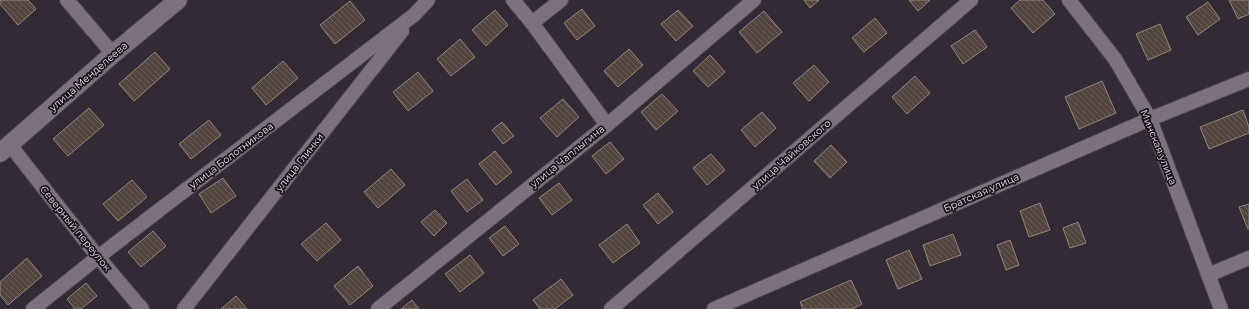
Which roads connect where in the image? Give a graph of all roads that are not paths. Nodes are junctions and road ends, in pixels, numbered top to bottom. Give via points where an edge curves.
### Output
1 (67, 0) edge
2 (178, 0) edge
3 (428, 0) edge
4 (513, 0) edge
5 (561, 0) edge
6 (754, 0) edge
7 (971, 0) edge
8 (1069, 0) edge
9 (414, 15) junction
10 (532, 23) junction
11 (113, 54) junction
12 (1249, 79) edge
13 (1150, 119) junction
14 (607, 124) junction
15 (5, 149) edge
16 (98, 257) junction
17 (1249, 258) edge
18 (1208, 276) junction
19 (33, 309) edge
20 (142, 309) edge
21 (184, 309) edge
22 (378, 309) edge
23 (611, 309) edge
24 (714, 309) edge
25 (1221, 309) edge

1 - 11 street
2 - 11 street, улица Менделеева
3 - 9 street, улица Болотникова
4 - 10 street
5 - 10 street
6 - 14 street, улица Чаплыгина
7 - 23 street, улица Чайковского
8 - 13 street, Минская улица via 1115,59
9 - 16 street, улица Болотникова
9 - 21 street, улица Глинки
10 - 14 street
11 - 15 street, улица Менделеева
12 - 13 street, Братская улица
13 - 18 street, Минская улица
13 - 24 street, Братская улица
14 - 22 street, улица Чаплыгина
15 - 16 street, Северный переулок
16 - 19 street, улица Болотникова
16 - 20 street, Северный переулок
17 - 18 street
18 - 25 street, Минская улица

